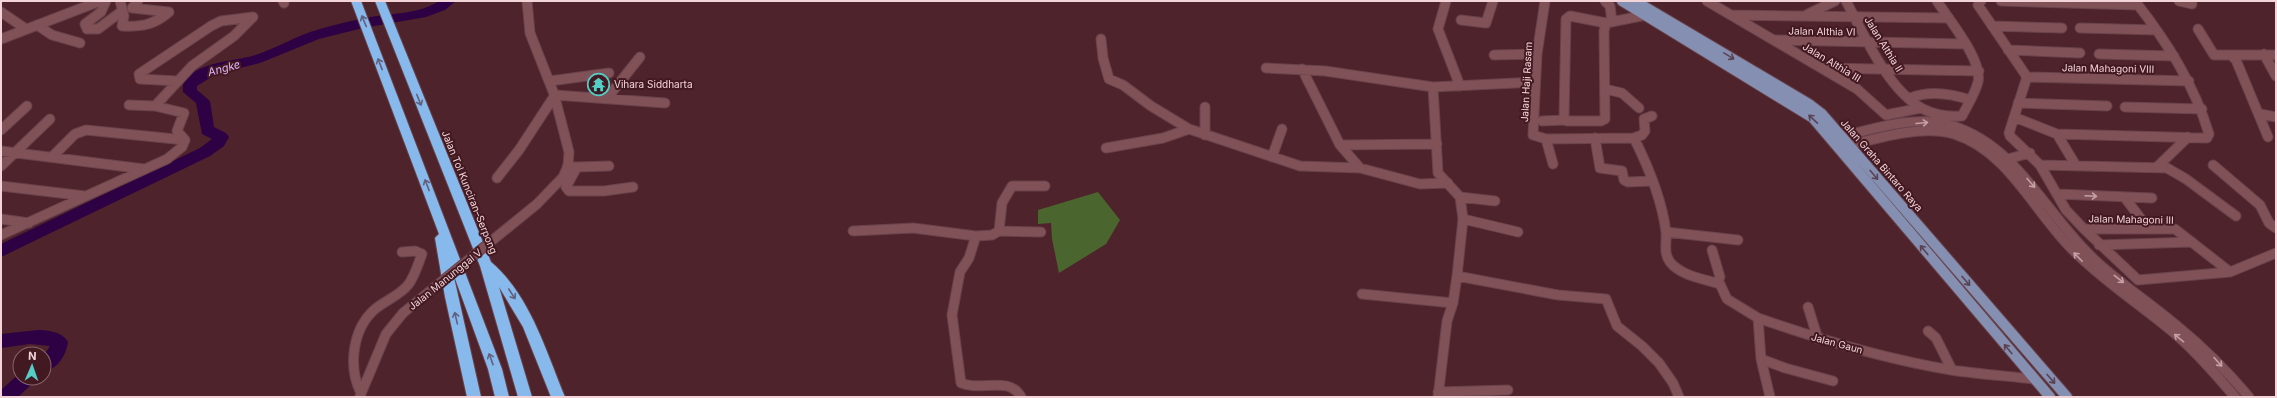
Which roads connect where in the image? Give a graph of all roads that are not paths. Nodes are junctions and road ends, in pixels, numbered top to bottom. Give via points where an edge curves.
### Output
1 (100, 1) edge
2 (106, 1) edge
3 (120, 1) edge
4 (138, 1) edge
5 (356, 1) edge
6 (380, 1) edge
7 (527, 1) edge
8 (1446, 1) edge
9 (1493, 1) edge
10 (1544, 1) edge
11 (1605, 1) edge
12 (1622, 1) edge
13 (1635, 1) edge
14 (1707, 1) edge
15 (1835, 1) edge
16 (1846, 1) edge
17 (1937, 1) edge
18 (1981, 1) edge
19 (2001, 1) edge
20 (2179, 1) edge
21 (2046, 2) edge
22 (2136, 3) edge
23 (2192, 4) dead end
24 (122, 11) junction
25 (1, 12) edge
26 (1652, 14) junction
27 (1732, 15) junction
28 (1805, 16) junction
29 (1854, 17) junction
30 (1948, 18) junction
31 (1461, 20) dead end
32 (1609, 23) junction
33 (37, 25) junction
34 (1992, 26) junction
35 (2062, 28) dead end
36 (2080, 28) dead end
37 (2198, 28) dead end
38 (26, 29) junction
39 (2156, 30) junction
40 (1, 39) edge
41 (1101, 39) dead end
42 (1774, 40) junction
43 (1869, 42) junction
44 (80, 43) dead end
45 (1966, 44) junction
46 (2008, 50) junction
47 (2080, 53) dead end
48 (1537, 54) junction
49 (2098, 54) dead end
50 (2264, 54) junction
51 (1494, 55) dead end
52 (2276, 55) edge
53 (2174, 56) junction
54 (2232, 56) junction
55 (640, 57) dead end
56 (1266, 68) dead end
57 (1822, 68) junction
58 (1837, 68) junction
59 (1884, 68) junction
60 (1302, 69) junction
61 (1979, 71) junction
62 (610, 73) dead end
63 (2276, 76) edge
64 (2027, 77) junction
65 (1838, 78) junction
66 (177, 80) junction
67 (550, 81) junction
68 (2189, 81) junction
69 (1535, 82) junction
70 (1460, 86) junction
71 (1433, 87) junction
72 (1605, 89) junction
73 (555, 95) junction
74 (608, 97) junction
75 (1910, 98) junction
76 (1970, 100) junction
77 (665, 103) dead end
78 (2018, 103) junction
79 (129, 105) dead end
80 (27, 106) dead end
81 (155, 106) junction
82 (2107, 106) dead end
83 (1206, 107) dead end
84 (2125, 107) dead end
85 (1639, 108) dead end
86 (1921, 108) junction
87 (2202, 109) junction
88 (2260, 114) junction
89 (1652, 116) dead end
90 (2014, 117) junction
91 (2276, 117) edge
92 (50, 119) dead end
93 (1565, 120) junction
94 (1542, 121) dead end
95 (1948, 124) junction
96 (1189, 129) junction
97 (1282, 129) dead end
98 (1, 130) edge
99 (2056, 134) junction
100 (1205, 135) junction
101 (2268, 137) dead end
102 (1595, 138) junction
103 (1634, 138) junction
104 (2188, 138) junction
105 (1546, 139) junction
106 (185, 140) junction
107 (1840, 143) junction
108 (1437, 144) junction
109 (1340, 145) junction
110 (1106, 148) dead end
111 (1, 151) edge
112 (16, 153) junction
113 (2030, 153) junction
114 (1272, 157) junction
115 (52, 158) junction
116 (2007, 159) junction
117 (1997, 162) junction
118 (1553, 164) dead end
119 (2075, 164) junction
120 (2040, 165) junction
121 (2213, 165) dead end
122 (1, 166) edge
123 (608, 166) dead end
124 (572, 167) junction
125 (2157, 167) junction
126 (1360, 168) junction
127 (144, 169) junction
128 (497, 178) dead end
129 (1652, 181) junction
130 (1448, 183) junction
131 (1, 186) edge
132 (1045, 186) dead end
133 (633, 187) dead end
134 (2058, 194) junction
135 (85, 196) junction
136 (1460, 197) junction
137 (2125, 198) junction
138 (2152, 198) dead end
139 (1495, 201) dead end
140 (435, 206) junction
141 (2236, 216) dead end
142 (1, 219) edge
143 (1463, 219) junction
144 (31, 223) junction
145 (2148, 228) junction
146 (2276, 228) edge
147 (2083, 229) junction
148 (999, 230) junction
149 (854, 231) dead end
150 (1041, 232) dead end
151 (1518, 232) dead end
152 (1666, 232) junction
153 (1, 235) edge
154 (976, 236) junction
155 (1738, 240) dead end
156 (2192, 242) junction
157 (2099, 245) junction
158 (1712, 250) dead end
159 (402, 252) dead end
160 (2276, 253) edge
161 (486, 266) junction
162 (2230, 272) junction
163 (1457, 276) junction
164 (1717, 283) junction
165 (1362, 294) dead end
166 (1453, 303) junction
167 (1808, 307) dead end
168 (1758, 318) junction
169 (1928, 331) dead end
170 (1818, 338) junction
171 (1761, 359) junction
172 (1952, 370) junction
173 (2033, 379) junction
174 (1834, 381) dead end
175 (1508, 390) dead end
176 (1438, 394) edge
177 (360, 395) edge
178 (474, 397) edge
179 (502, 397) edge
180 (525, 397) edge
181 (558, 397) edge
182 (1021, 397) edge
183 (1680, 397) edge
184 (1770, 397) edge
185 (2050, 397) edge
186 (2067, 397) edge
187 (2235, 397) edge
188 (2249, 397) edge

1 - 33 street
2 - 24 street via 101,12 85,24 87,29 98,29
3 - 24 street
4 - 24 street via 132,8 170,12 163,19 147,27 122,26
140 -> 5 highway
6 -> 161 highway, Jalan Tol Kunciran–Serpong
7 - 67 street, Jalan Manunggal V via 526,10 532,40
8 - 70 street via 1438,29
9 - 31 street via 1486,23
10 - 48 street, Jalan Haji Rasam
11 - 32 street via 1610,6
12 - 26 main road, Jalan Graha Bintaro Raya
13 - 26 main road, Jalan Graha Bintaro Raya
14 - 27 street, Jalan Althia III
15 - 28 street
16 - 29 street, Jalan Althia II
17 - 30 street
18 - 34 street via 1978,5
19 - 21 street
20 - 23 street
21 - 22 street
22 - 39 street
25 - 38 street
26 - 32 street
26 - 107 main road, Jalan Graha Bintaro Raya via 1799,108
27 - 28 street
27 - 42 street, Jalan Althia III
28 - 29 street
29 - 30 street
29 - 43 street, Jalan Althia II
30 - 45 street
32 - 72 street via 1604,31
32 - 93 street via 1570,16 1566,19
33 - 38 street
33 - 44 street via 52,35
34 - 35 street
34 - 46 street
36 - 39 street
37 - 54 street via 2213,54
38 - 40 street
39 - 53 street
41 - 96 street via 1109,79 1123,85
42 - 43 street, Jalan Althia VI
42 - 57 street, Jalan Althia III
43 - 45 street, Jalan Althia VI
43 - 59 street, Jalan Althia II
45 - 61 street
46 - 47 street
46 - 64 street
48 - 51 street
48 - 69 street, Jalan Haji Rasam
49 - 53 street
50 - 52 street
50 - 54 street
50 - 63 street
53 - 68 street
54 - 88 street
55 - 74 street
56 - 60 street
57 - 58 street
57 - 65 street, Jalan Althia III
58 - 59 street
58 - 65 street
59 - 61 street
59 - 75 street, Jalan Althia II
60 - 71 street
60 - 109 street
61 - 76 street via 1978,83
62 - 67 street
64 - 68 street, Jalan Mahagoni VIII
64 - 78 street
65 - 86 street, Jalan Althia III via 1863,93 1886,116
66 - 66 street via 198,61 246,27 253,17 211,26 139,74 140,79
66 - 81 street
67 - 73 street, Jalan Manunggal V
68 - 87 street
69 - 70 street
69 - 105 street, Jalan Haji Rasam via 1533,135
70 - 71 street
71 - 108 street
72 - 85 street via 1622,93
72 - 93 street via 1604,120
73 - 74 street
73 - 124 street, Jalan Manunggal V
73 - 128 street via 520,150
74 - 77 street
75 - 76 street via 1921,94 1939,93
75 - 86 street, Jalan Althia II
76 - 95 street via 1964,114
78 - 82 street
78 - 90 street
79 - 81 street
80 - 98 street
81 - 106 street via 184,113 177,131
83 - 100 street
84 - 87 street
86 - 95 street, Jalan Althia II
87 - 104 street via 2209,134 2207,138
88 - 91 street
88 - 101 street
89 - 103 street via 1644,119 1645,131 1642,136
90 - 99 street
90 - 113 street via 2010,136
92 - 112 street
93 - 94 street
95 - 107 street via 1912,133
95 - 116 street via 1970,132
95 - 117 street
96 - 100 street
96 - 110 street via 1163,138
97 - 114 street
99 - 104 street
99 - 119 street
100 - 114 street
102 - 103 street
102 - 105 street
102 - 129 street via 1600,168 1622,171 1624,180 1628,182
103 - 129 street
104 - 125 street
105 - 118 street
106 - 115 street via 86,130 75,134
106 - 127 street via 182,147 167,159
173 -> 107 main road, Jalan Graha Bintaro Raya
107 -> 186 main road, Jalan Graha Bintaro Raya
108 - 109 street
108 - 130 street via 1438,172
109 - 126 street
111 - 112 street
112 - 115 street
112 - 122 street
113 - 116 street
113 - 120 street
114 - 126 street via 1300,166
115 - 127 street
116 - 117 street
116 -> 188 street via 2034,186 2085,250 2210,352
187 -> 117 street via 2187,345 2075,254 2051,227 2023,188
119 - 120 street
119 - 125 street
120 - 134 street
121 - 146 street via 2260,205 2269,223
123 - 124 street
124 - 133 street via 566,187 569,191 604,191
124 - 177 street, Jalan Manunggal V, bridge via 554,189 537,204 404,313 386,334
125 - 141 street via 2174,171
126 - 130 street via 1420,184
127 - 135 street
129 - 152 street
130 - 136 street
131 - 135 street
132 - 148 street via 1012,186 1002,203
134 -> 137 street
134 - 147 street via 2066,210
135 - 144 street
136 - 139 street
136 - 143 street
137 - 138 street
137 - 145 street
178 -> 140 highway via 451,297
179 -> 140 highway via 495,369
142 - 144 street
143 - 151 street
143 - 163 street
144 - 153 street
145 - 147 street, Jalan Mahagoni III
145 - 156 street, Jalan Mahagoni III via 2179,230
147 - 157 street
148 - 150 street
148 - 154 street via 992,235
149 - 154 street via 913,228
152 - 155 street
152 - 164 street via 1666,250 1671,263 1677,268
154 - 182 street via 969,258 960,272 952,314 961,383 972,388 1005,385 1014,387
156 - 157 street
156 - 162 street
157 - 162 street via 2138,280
158 - 164 street via 1720,277
159 - 177 street via 415,251 422,254 408,286 372,311 364,322 355,346 352,368
160 - 162 street
161 - 180 highway, Jalan Tol Kunciran–Serpong
161 -> 181 highway via 509,288 521,308
163 - 166 street
163 - 183 street via 1558,295 1606,299 1610,304 1614,322 1625,335 1642,346 1675,383
164 - 168 street, Jalan Gaun via 1720,284 1727,299
165 - 166 street
166 - 176 street via 1447,321
167 - 170 street
168 - 170 street, Jalan Gaun
168 - 171 street
169 - 172 street via 1936,338
170 - 172 street, Jalan Gaun via 1887,357
171 - 174 street
171 - 184 street
172 - 173 street, Jalan Gaun
173 - 185 main road, Jalan Graha Bintaro Raya
175 - 176 street

